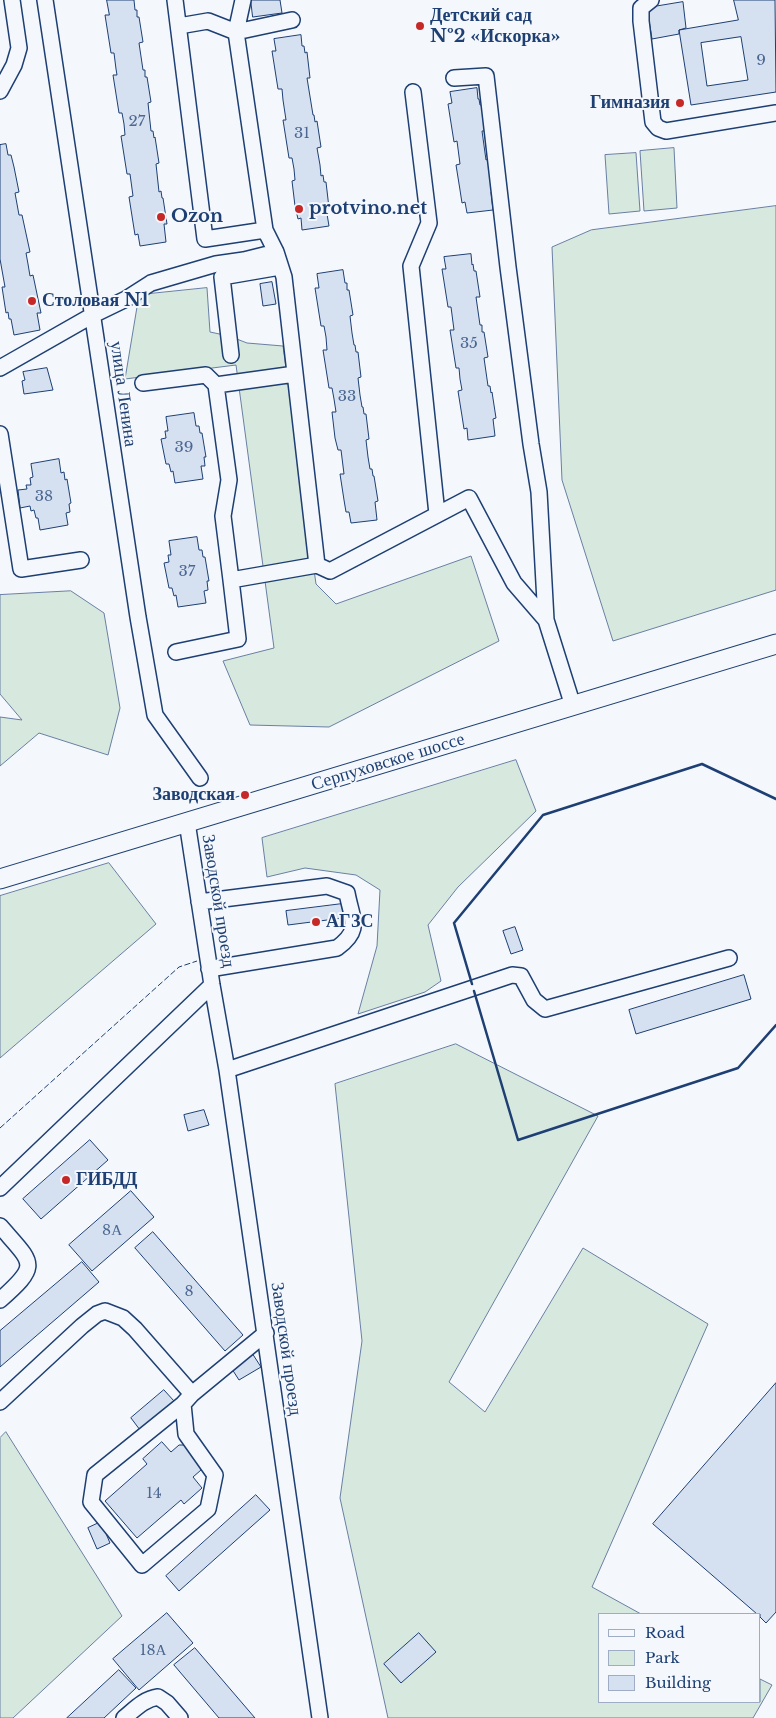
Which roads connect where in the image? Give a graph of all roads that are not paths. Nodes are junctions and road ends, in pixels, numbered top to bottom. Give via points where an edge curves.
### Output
1 (12, 0) edge
2 (46, 0) edge
3 (175, 0) edge
4 (243, 0) edge
5 (651, 0) edge
6 (292, 20) dead end
7 (179, 26) junction
8 (236, 32) junction
9 (454, 78) dead end
10 (0, 91) edge
11 (413, 92) dead end
12 (776, 113) edge
13 (265, 230) junction
14 (276, 252) junction
15 (280, 267) junction
16 (92, 315) junction
17 (231, 355) dead end
18 (0, 368) edge
19 (295, 374) junction
20 (143, 384) dead end
21 (216, 385) junction
22 (0, 434) edge
23 (437, 514) junction
24 (82, 560) dead end
25 (317, 565) junction
26 (231, 580) junction
27 (546, 620) junction
28 (776, 644) edge
29 (176, 652) dead end
30 (573, 706) junction
31 (200, 778) dead end
32 (187, 822) junction
33 (0, 879) edge
34 (199, 902) junction
35 (729, 958) dead end
36 (209, 969) junction
37 (212, 985) junction
38 (228, 1070) junction
39 (0, 1188) edge
40 (0, 1226) edge
41 (0, 1300) edge
42 (266, 1332) junction
43 (188, 1399) junction
44 (0, 1402) edge
45 (124, 1718) edge
46 (180, 1718) edge
47 (320, 1718) edge

1 - 10 street via 19,48
2 - 16 street, улица Ленина
3 - 7 street
4 - 8 street
5 - 12 street via 641,8 641,21 653,122 658,128 666,131
6 - 8 street
7 - 8 street via 208,21
7 - 13 street via 204,239
8 - 13 street
9 - 27 street via 486,76 539,492
11 - 23 street via 429,223 411,266
13 - 14 street
14 - 15 street
14 - 16 street via 216,264 151,283
15 - 17 street via 222,277
15 - 19 street via 284,277
16 - 18 street
16 - 31 street, улица Ленина via 155,715
19 - 21 street
19 - 25 street
20 - 21 street via 206,375
21 - 26 street via 229,480 223,516
22 - 24 street via 21,569
23 - 25 street via 330,571
23 - 27 street via 469,498 514,583
25 - 26 street
26 - 29 street via 238,639
27 - 30 street
28 - 30 main road, Серпуховское шоссе
30 - 32 main road, Серпуховское шоссе
32 - 33 main road, Серпуховское шоссе
32 - 34 street, Заводской проезд
34 - 36 street, Заводской проезд
34 - 36 street via 327,886 347,893 354,929 349,939 337,948
35 - 38 street via 545,1009 534,1000 521,976 512,975
36 - 37 street, Заводской проезд
37 - 38 street, Заводской проезд
37 - 39 street, Заводской проезд
38 - 42 street, Заводской проезд
40 - 41 street via 28,1261 25,1277
42 - 43 street
42 - 47 street, Заводской проезд
43 - 43 street via 95,1475 91,1502 142,1565 208,1509 215,1475 186,1434
43 - 44 street via 135,1330 123,1318 105,1311 82,1326
45 - 46 street via 150,1698 158,1697

